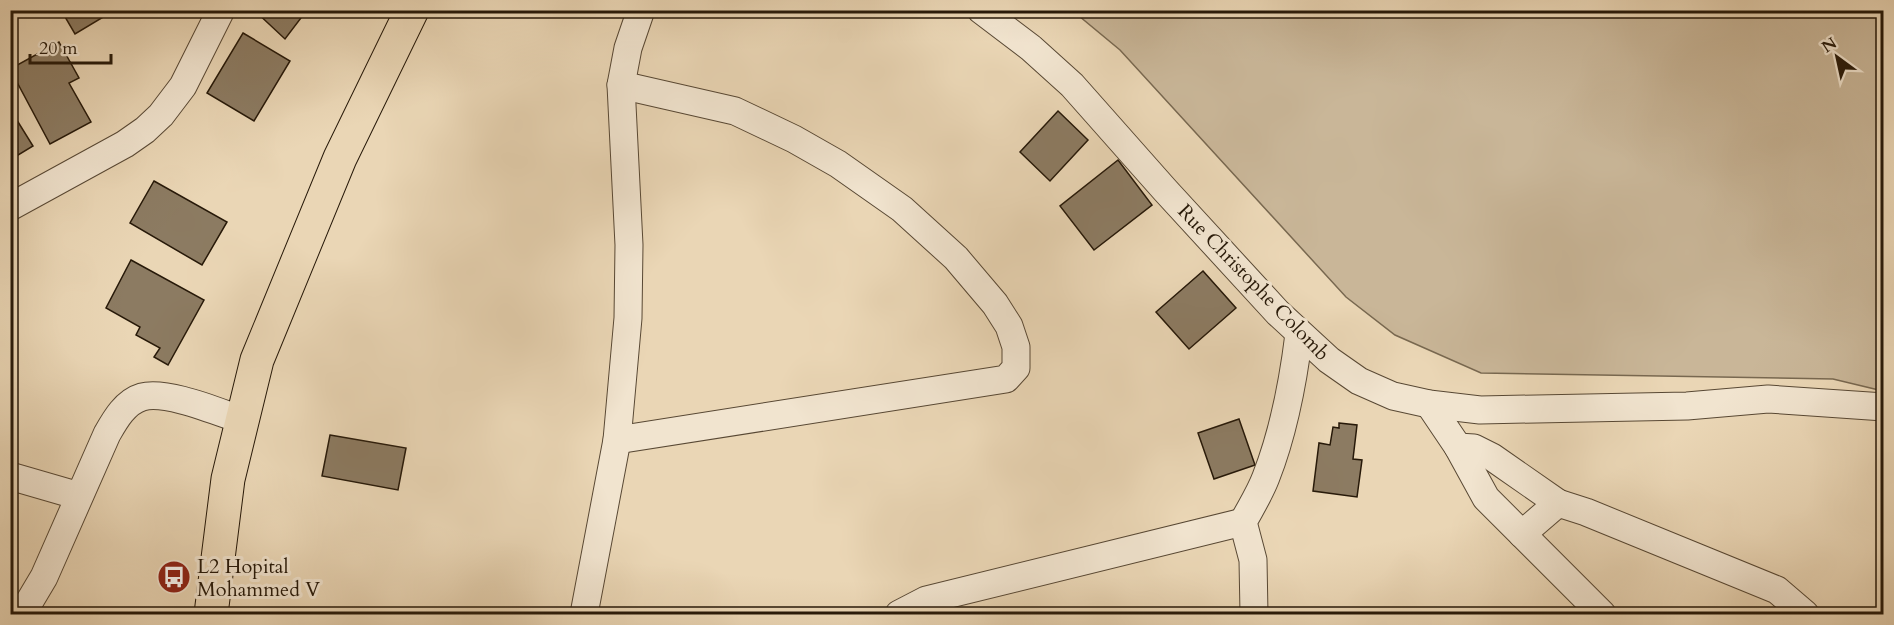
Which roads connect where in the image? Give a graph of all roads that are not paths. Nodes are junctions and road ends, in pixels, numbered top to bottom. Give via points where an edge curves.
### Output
1 (221, 10) edge
2 (641, 10) edge
3 (981, 10) edge
4 (409, 13) edge
5 (621, 85) junction
6 (10, 207) edge
7 (1299, 334) junction
8 (1429, 404) junction
9 (1884, 406) edge
10 (242, 420) junction
11 (617, 440) junction
12 (1458, 447) junction
13 (10, 476) edge
14 (79, 496) junction
15 (1558, 503) junction
16 (1243, 522) junction
17 (1522, 534) junction
18 (22, 615) edge
19 (211, 615) edge
20 (584, 615) edge
21 (899, 615) edge
22 (1254, 615) edge
23 (1602, 615) edge
24 (1805, 615) edge

1 - 6 street via 183,86 145,130
2 - 5 street
3 - 7 street, Rue Christophe Colomb via 1072,85
4 - 10 main road via 336,169 257,360
5 - 11 street via 629,245 628,318
5 - 11 street via 735,111 838,164 902,209 956,258 1009,326 1018,359 1006,379
7 - 8 street, Rue Christophe Colomb via 1359,381 1393,396
7 - 16 street via 1292,388 1280,433 1266,478
8 - 9 street, Rue Christophe Colomb via 1480,410 1537,410 1687,406 1768,399
8 - 12 street
10 - 14 street via 184,401 142,397 116,419
10 - 19 main road via 228,478
11 - 20 street
12 - 15 street via 1474,448 1492,457
12 - 17 street via 1486,498
13 - 14 street
14 - 18 street via 44,577
15 - 17 street
15 - 24 street via 1777,590
16 - 21 street via 926,600
16 - 22 street via 1253,560
17 - 23 street

